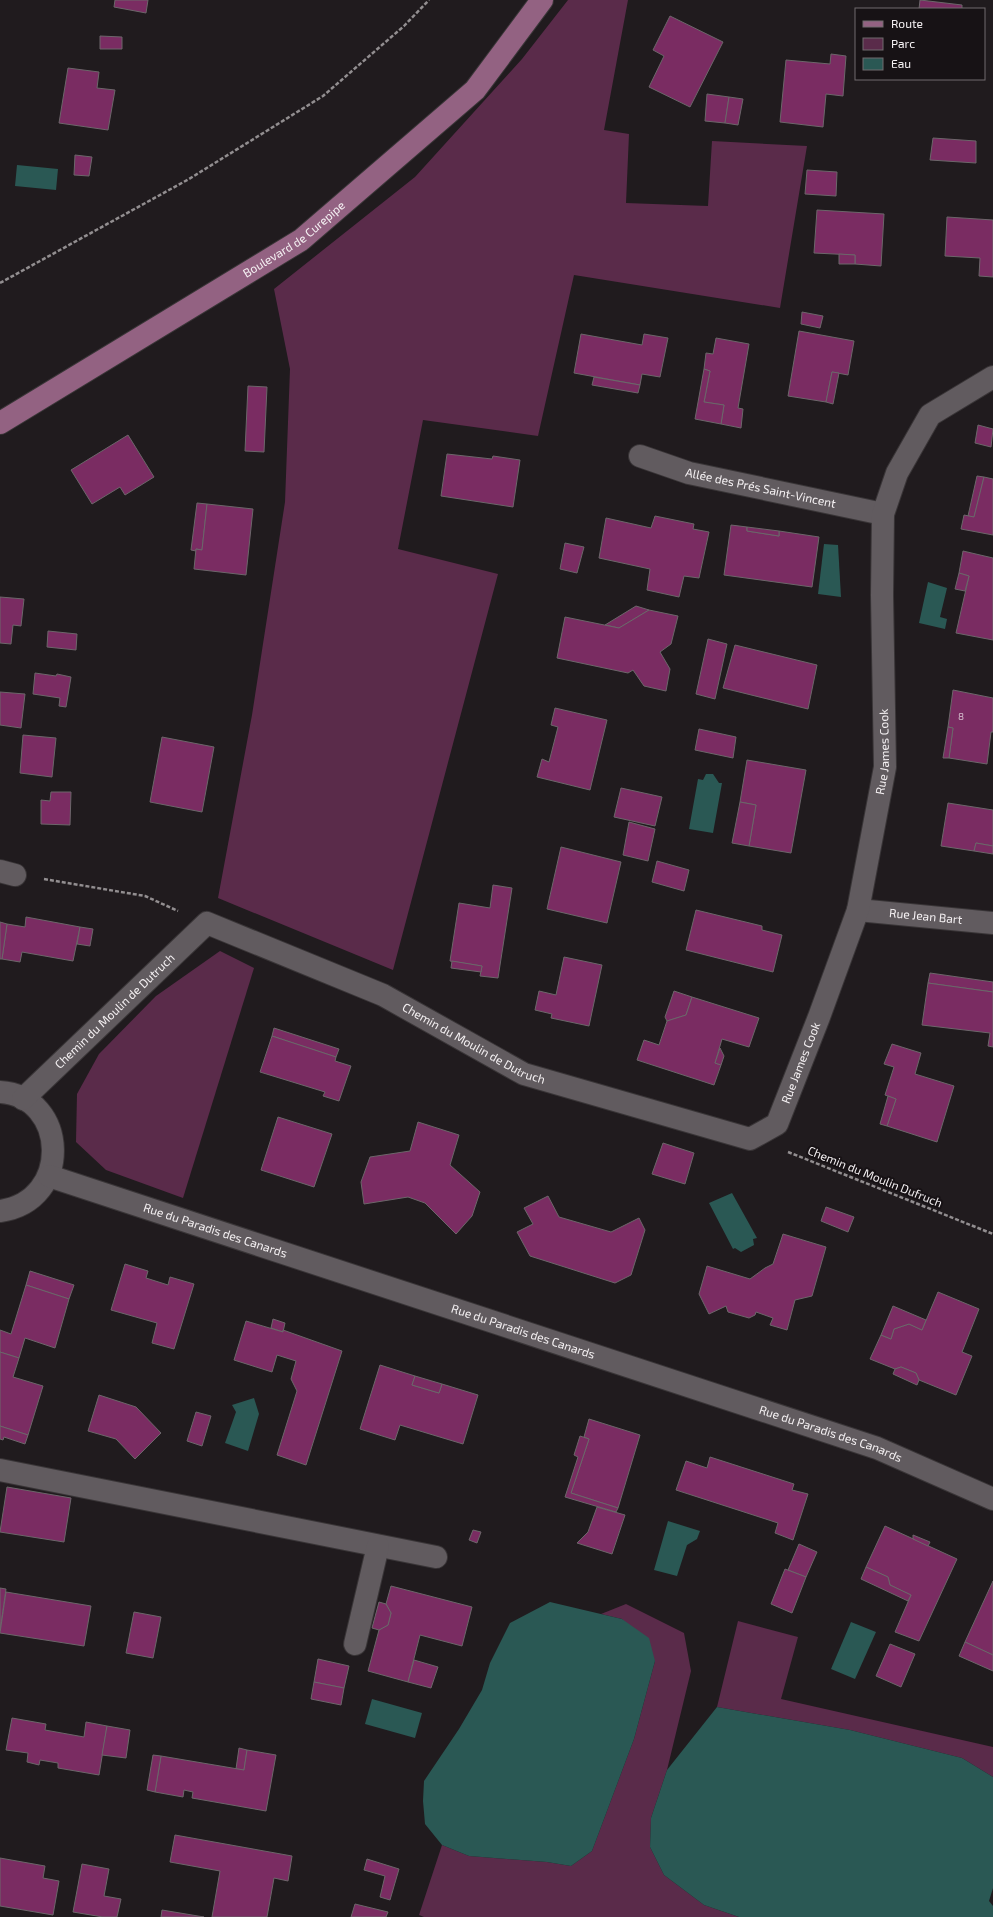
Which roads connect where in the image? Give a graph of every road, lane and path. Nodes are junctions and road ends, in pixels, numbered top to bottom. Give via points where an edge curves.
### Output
1 (429, 0) edge
2 (542, 0) edge
3 (0, 283) edge
4 (993, 377) edge
5 (0, 423) edge
6 (640, 456) dead end
7 (883, 514) junction
8 (8, 873) edge
9 (858, 910) junction
10 (993, 923) edge
11 (207, 924) junction
12 (0, 1092) edge
13 (23, 1099) junction
14 (750, 1139) junction
15 (49, 1176) junction
16 (0, 1211) edge
17 (993, 1234) edge
18 (0, 1470) edge
19 (993, 1499) edge
20 (378, 1546) junction
21 (436, 1557) dead end
22 (355, 1644) dead end

1 - 3 path via 404,26 323,96 189,179
2 - 5 main road, Boulevard de Curepipe via 475,90 301,240
4 - 7 street, Rue James Cook via 930,415 897,473
6 - 7 street, Allée des Prés Saint-Vincent via 689,473
7 - 9 street, Rue James Cook via 885,767
8 - 11 path via 145,896
9 - 10 street, Rue Jean Bart
9 - 14 street, Rue James Cook via 777,1124
11 - 13 street, Chemin du Moulin de Dutruch
11 - 14 street, Chemin du Moulin de Dutruch via 384,995 524,1074
12 - 13 street
13 - 15 street via 37,1110 47,1124 53,1141 54,1159
14 - 17 path, Chemin du Moulin Dufruch
15 - 16 street via 40,1191 26,1203
15 - 19 street, Rue du Paradis des Canards via 877,1448
18 - 20 street
20 - 21 street
20 - 22 street

